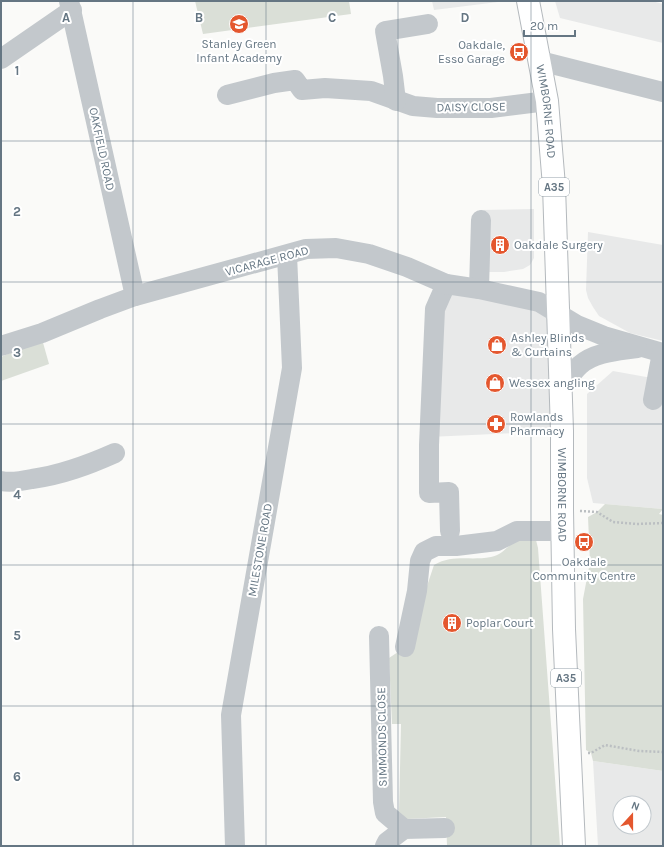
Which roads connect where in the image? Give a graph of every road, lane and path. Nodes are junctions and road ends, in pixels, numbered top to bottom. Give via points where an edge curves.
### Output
1 (528, 1) edge
2 (70, 6) edge
3 (428, 24) dead end
4 (1, 59) edge
5 (540, 62) junction
6 (663, 92) edge
7 (227, 95) dead end
8 (396, 100) junction
9 (547, 101) junction
10 (481, 220) dead end
11 (287, 255) junction
12 (446, 284) junction
13 (478, 289) junction
14 (135, 296) junction
15 (559, 313) junction
16 (1, 346) edge
17 (641, 348) junction
18 (663, 353) edge
19 (560, 390) junction
20 (653, 400) dead end
21 (115, 453) dead end
22 (1, 481) edge
23 (562, 510) junction
24 (663, 523) edge
25 (562, 531) junction
26 (450, 532) dead end
27 (379, 636) dead end
28 (405, 647) dead end
29 (663, 752) edge
30 (569, 755) junction
31 (404, 828) junction
32 (445, 828) dead end
33 (235, 846) edge
34 (385, 846) edge
35 (574, 846) edge

1 - 5 highway, WIMBORNE ROAD / A35
2 - 4 street
2 - 14 street, OAKFIELD ROAD
3 - 8 street via 385,31
5 - 6 street
5 - 9 highway, WIMBORNE ROAD / A35
7 - 8 street, DAISY CLOSE via 295,80 302,90 325,88 371,91
8 - 9 street, DAISY CLOSE via 413,106 437,108 484,108
9 - 15 highway, WIMBORNE ROAD / A35
10 - 13 street
11 - 12 street, VICARAGE ROAD via 306,249 336,248 375,256
11 - 14 street, VICARAGE ROAD
11 - 33 street, MILESTONE ROAD via 292,368 231,715
12 - 13 street, VICARAGE ROAD
12 - 26 street via 435,309 429,493 449,492
13 - 15 street, VICARAGE ROAD via 539,302
14 - 16 street, VICARAGE ROAD via 42,333
15 - 17 street, VICARAGE ROAD via 577,325
15 - 19 highway, WIMBORNE ROAD / A35
17 - 18 street, VICARAGE ROAD
17 - 19 street via 593,357 580,365
18 - 20 street
19 - 23 highway, WIMBORNE ROAD / A35
21 - 22 street via 59,474 18,482
23 - 24 path via 597,512 613,522
23 - 25 highway, WIMBORNE ROAD / A35
25 - 28 street via 518,531 497,541 436,546 424,552 420,561
25 - 30 highway, WIMBORNE ROAD / A35
27 - 31 street, SIMMONDS CLOSE via 383,802 385,813
29 - 30 path via 638,751 605,745 591,753
30 - 35 highway, WIMBORNE ROAD / A35
31 - 32 street
31 - 34 street

